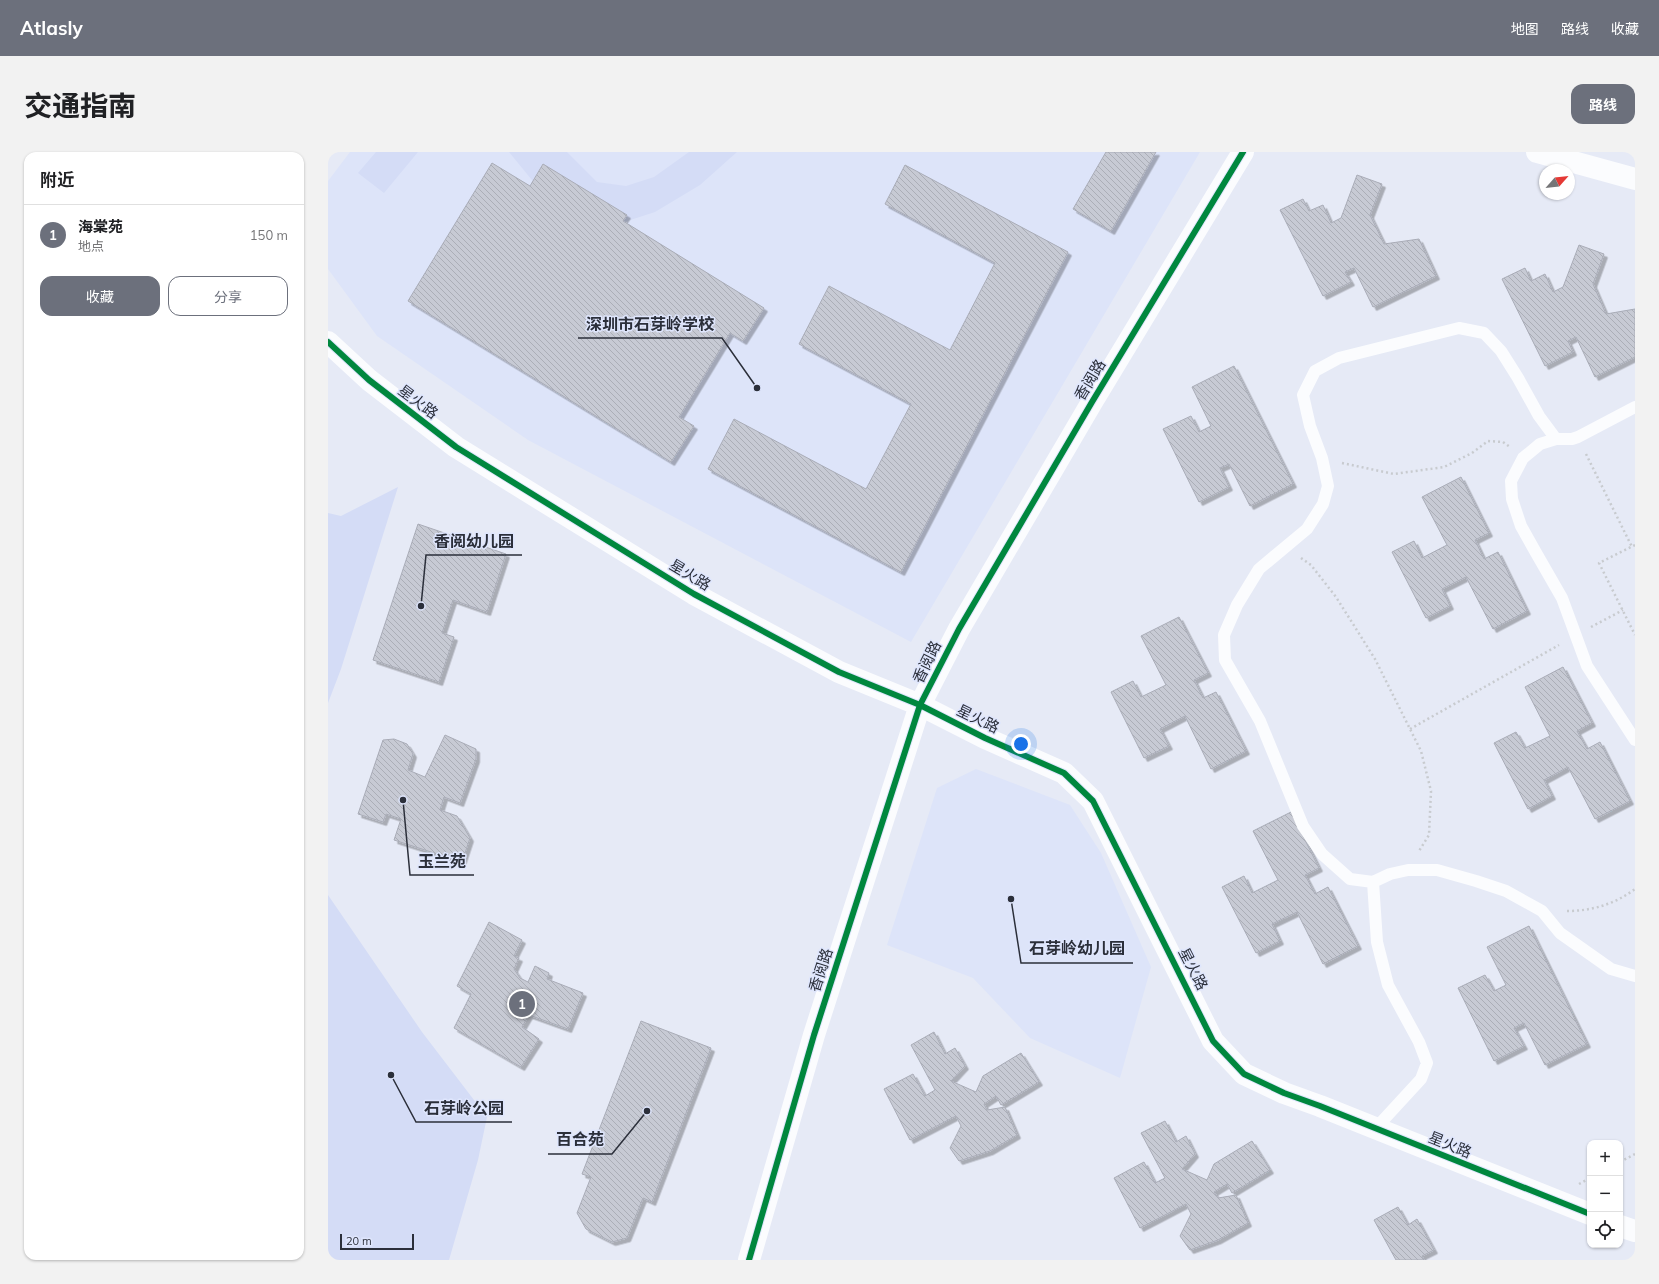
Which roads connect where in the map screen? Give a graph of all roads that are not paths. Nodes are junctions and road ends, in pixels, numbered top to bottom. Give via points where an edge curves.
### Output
1 (1243, 152) edge
2 (1537, 152) edge
3 (1635, 180) edge
4 (328, 342) edge
5 (1635, 407) edge
6 (1556, 439) junction
7 (920, 705) junction
8 (1635, 740) edge
9 (1373, 882) junction
10 (1635, 976) edge
11 (1376, 1129) junction
12 (1587, 1213) edge
13 (1623, 1227) edge
14 (1635, 1231) edge
15 (749, 1260) edge

1 - 7 street, 香阅路 via 958,629
2 - 3 street
4 - 7 street, 星火路 via 369,380 456,447 694,594 839,672
5 - 6 lane via 1578,437
6 - 8 lane via 1540,444 1523,458 1511,481 1512,499 1521,526 1562,598 1587,666
6 - 9 lane via 1539,416 1501,351 1484,333 1459,328 1339,358 1315,371 1303,395 1328,486 1323,504 1307,529 1259,569 1237,605 1224,636 1225,660 1260,721 1303,826 1322,854 1350,879
7 - 11 street, 星火路 via 985,738 1064,773 1093,801 1214,1041 1244,1074 1284,1093
7 - 15 street, 香阅路 via 814,1035
9 - 10 lane via 1390,874 1408,870 1437,870 1506,891 1542,911 1560,934 1611,969
9 - 11 lane via 1377,942 1388,984 1419,1042 1427,1063 1421,1078
11 - 12 street, 星火路
13 - 14 street

